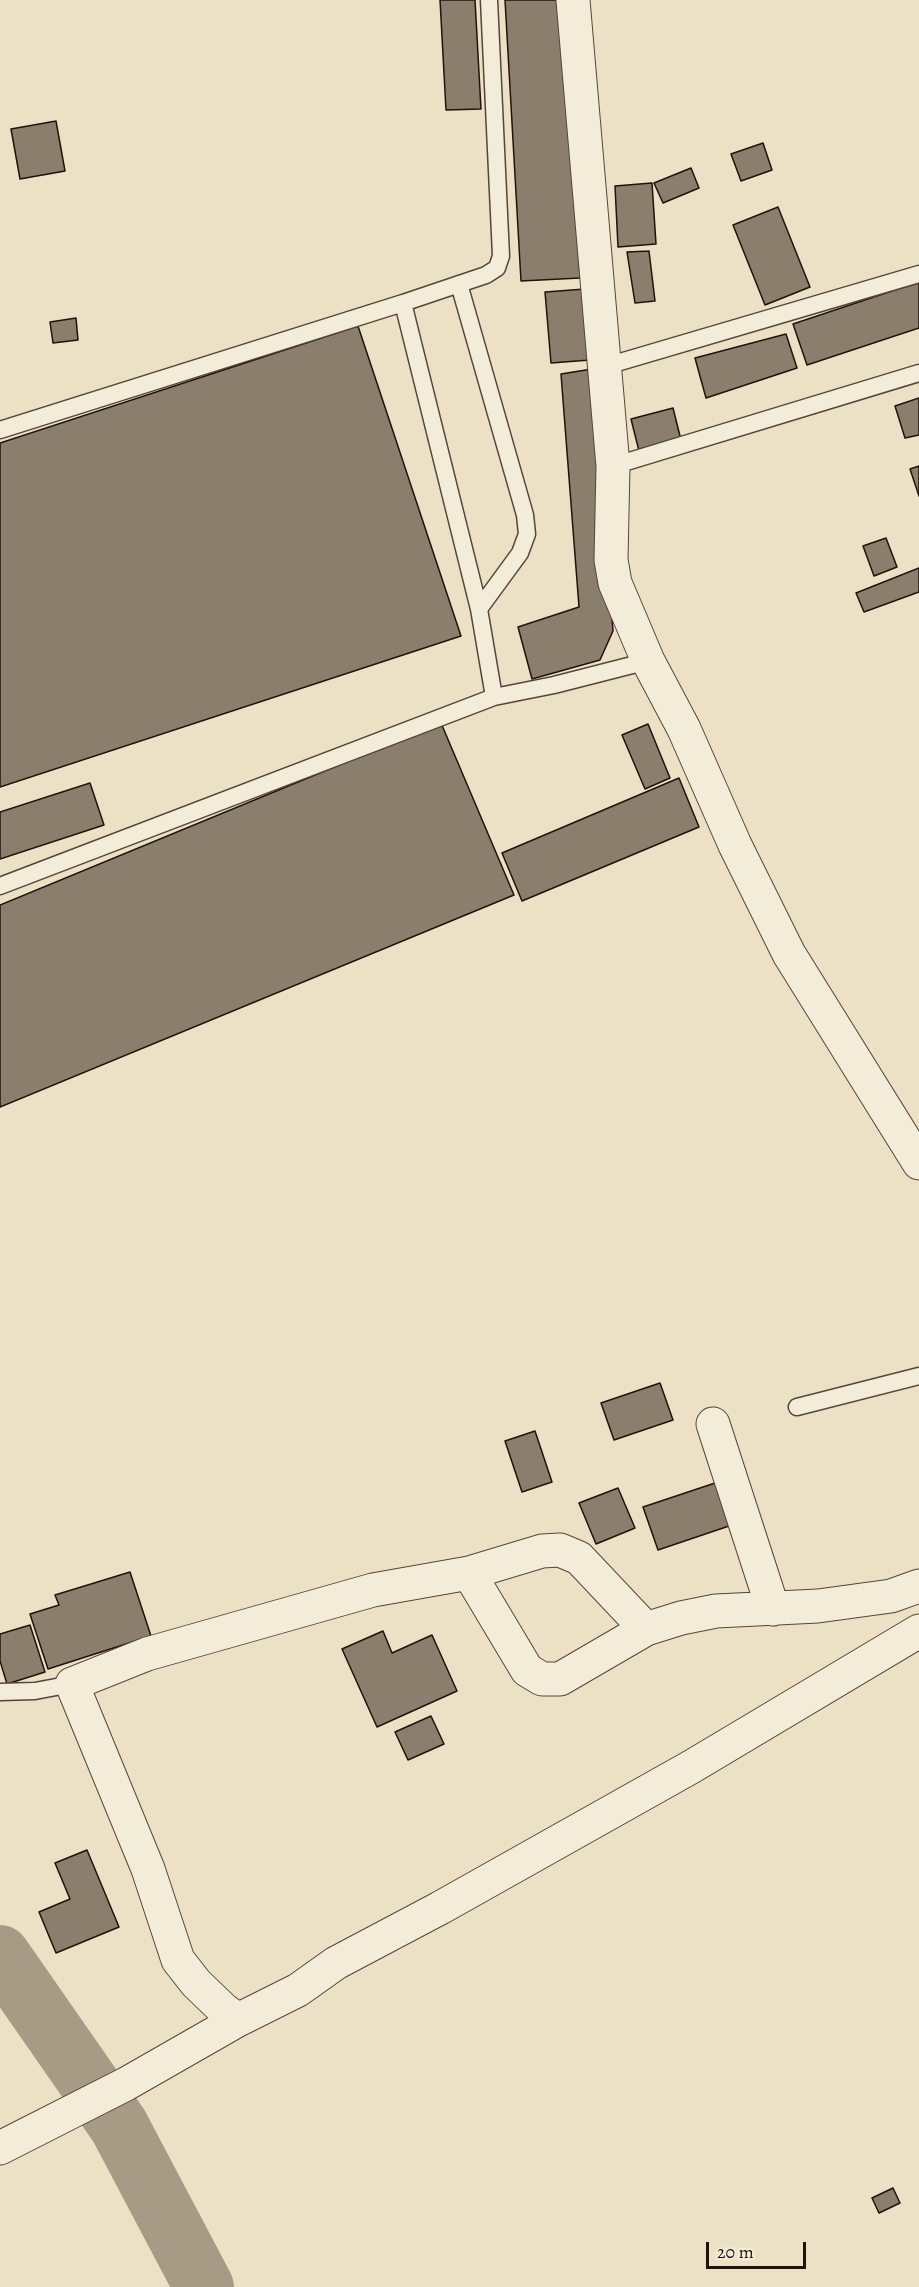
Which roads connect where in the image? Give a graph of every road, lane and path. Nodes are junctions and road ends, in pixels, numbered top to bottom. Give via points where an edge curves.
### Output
1 (489, 0) edge
2 (573, 0) edge
3 (919, 274) edge
4 (459, 284) junction
5 (403, 303) junction
6 (603, 367) junction
7 (919, 373) edge
8 (0, 430) edge
9 (613, 466) junction
10 (479, 609) junction
11 (648, 661) junction
12 (494, 697) junction
13 (0, 886) edge
14 (919, 1163) edge
15 (919, 1376) edge
16 (796, 1407) dead end
17 (713, 1424) dead end
18 (469, 1573) junction
19 (919, 1586) edge
20 (773, 1608) junction
21 (646, 1629) junction
22 (919, 1631) edge
23 (72, 1684) junction
24 (0, 1692) edge
25 (238, 2020) junction
26 (0, 2148) edge

1 - 4 lane via 501,256 497,268
2 - 6 street
3 - 6 lane
4 - 5 lane
4 - 10 lane via 525,515 527,534 520,553
5 - 8 lane
5 - 10 lane
6 - 9 street
7 - 9 lane
9 - 11 street via 611,560 621,599
10 - 12 lane
11 - 12 lane
11 - 14 street via 789,954
12 - 13 lane
15 - 16 lane
17 - 20 street
18 - 21 street via 542,1551 560,1550 579,1558
18 - 21 street via 527,1670 542,1679 560,1679
18 - 23 street via 373,1590 147,1654
19 - 20 street via 891,1596
20 - 21 street via 716,1611
22 - 25 street via 691,1767 336,1963 298,1990
23 - 24 lane
23 - 25 street via 148,1869 178,1960 196,1983
25 - 26 street via 126,2084

